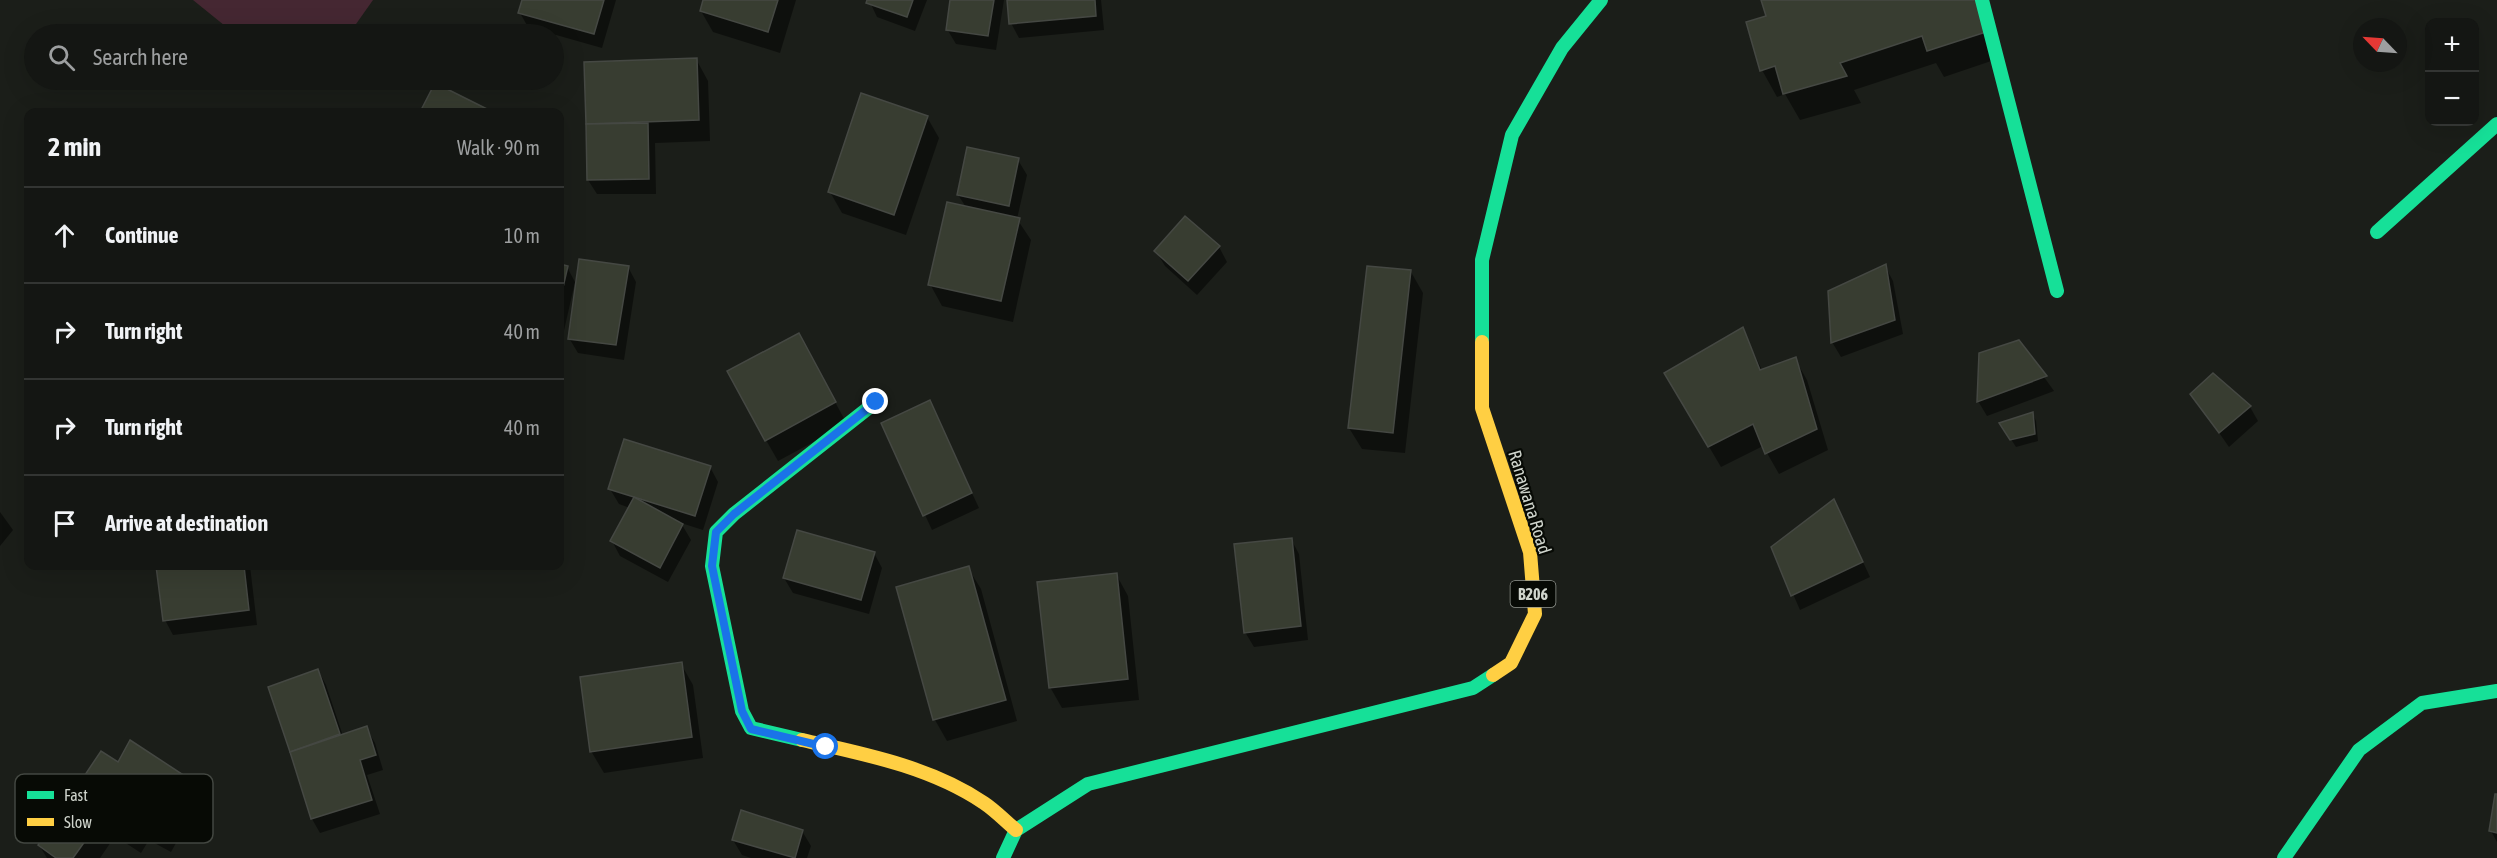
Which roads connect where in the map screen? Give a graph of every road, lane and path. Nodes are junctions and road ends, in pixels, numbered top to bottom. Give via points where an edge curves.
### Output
1 (1601, 0) edge
2 (1982, 0) edge
3 (2497, 124) edge
4 (2377, 232) dead end
5 (2057, 291) dead end
6 (876, 402) dead end
7 (2497, 691) edge
8 (1016, 830) junction
9 (1003, 858) edge
10 (2284, 858) edge

1 - 8 street, Ranawana Road / B206 via 1563,48 1512,135 1482,260 1482,408 1530,552 1535,614 1511,663 1473,688 1088,784
2 - 5 street
3 - 4 street
6 - 8 street via 716,532 712,566 742,711 751,729 931,777 984,803
7 - 10 street via 2422,702 2359,750
8 - 9 street

